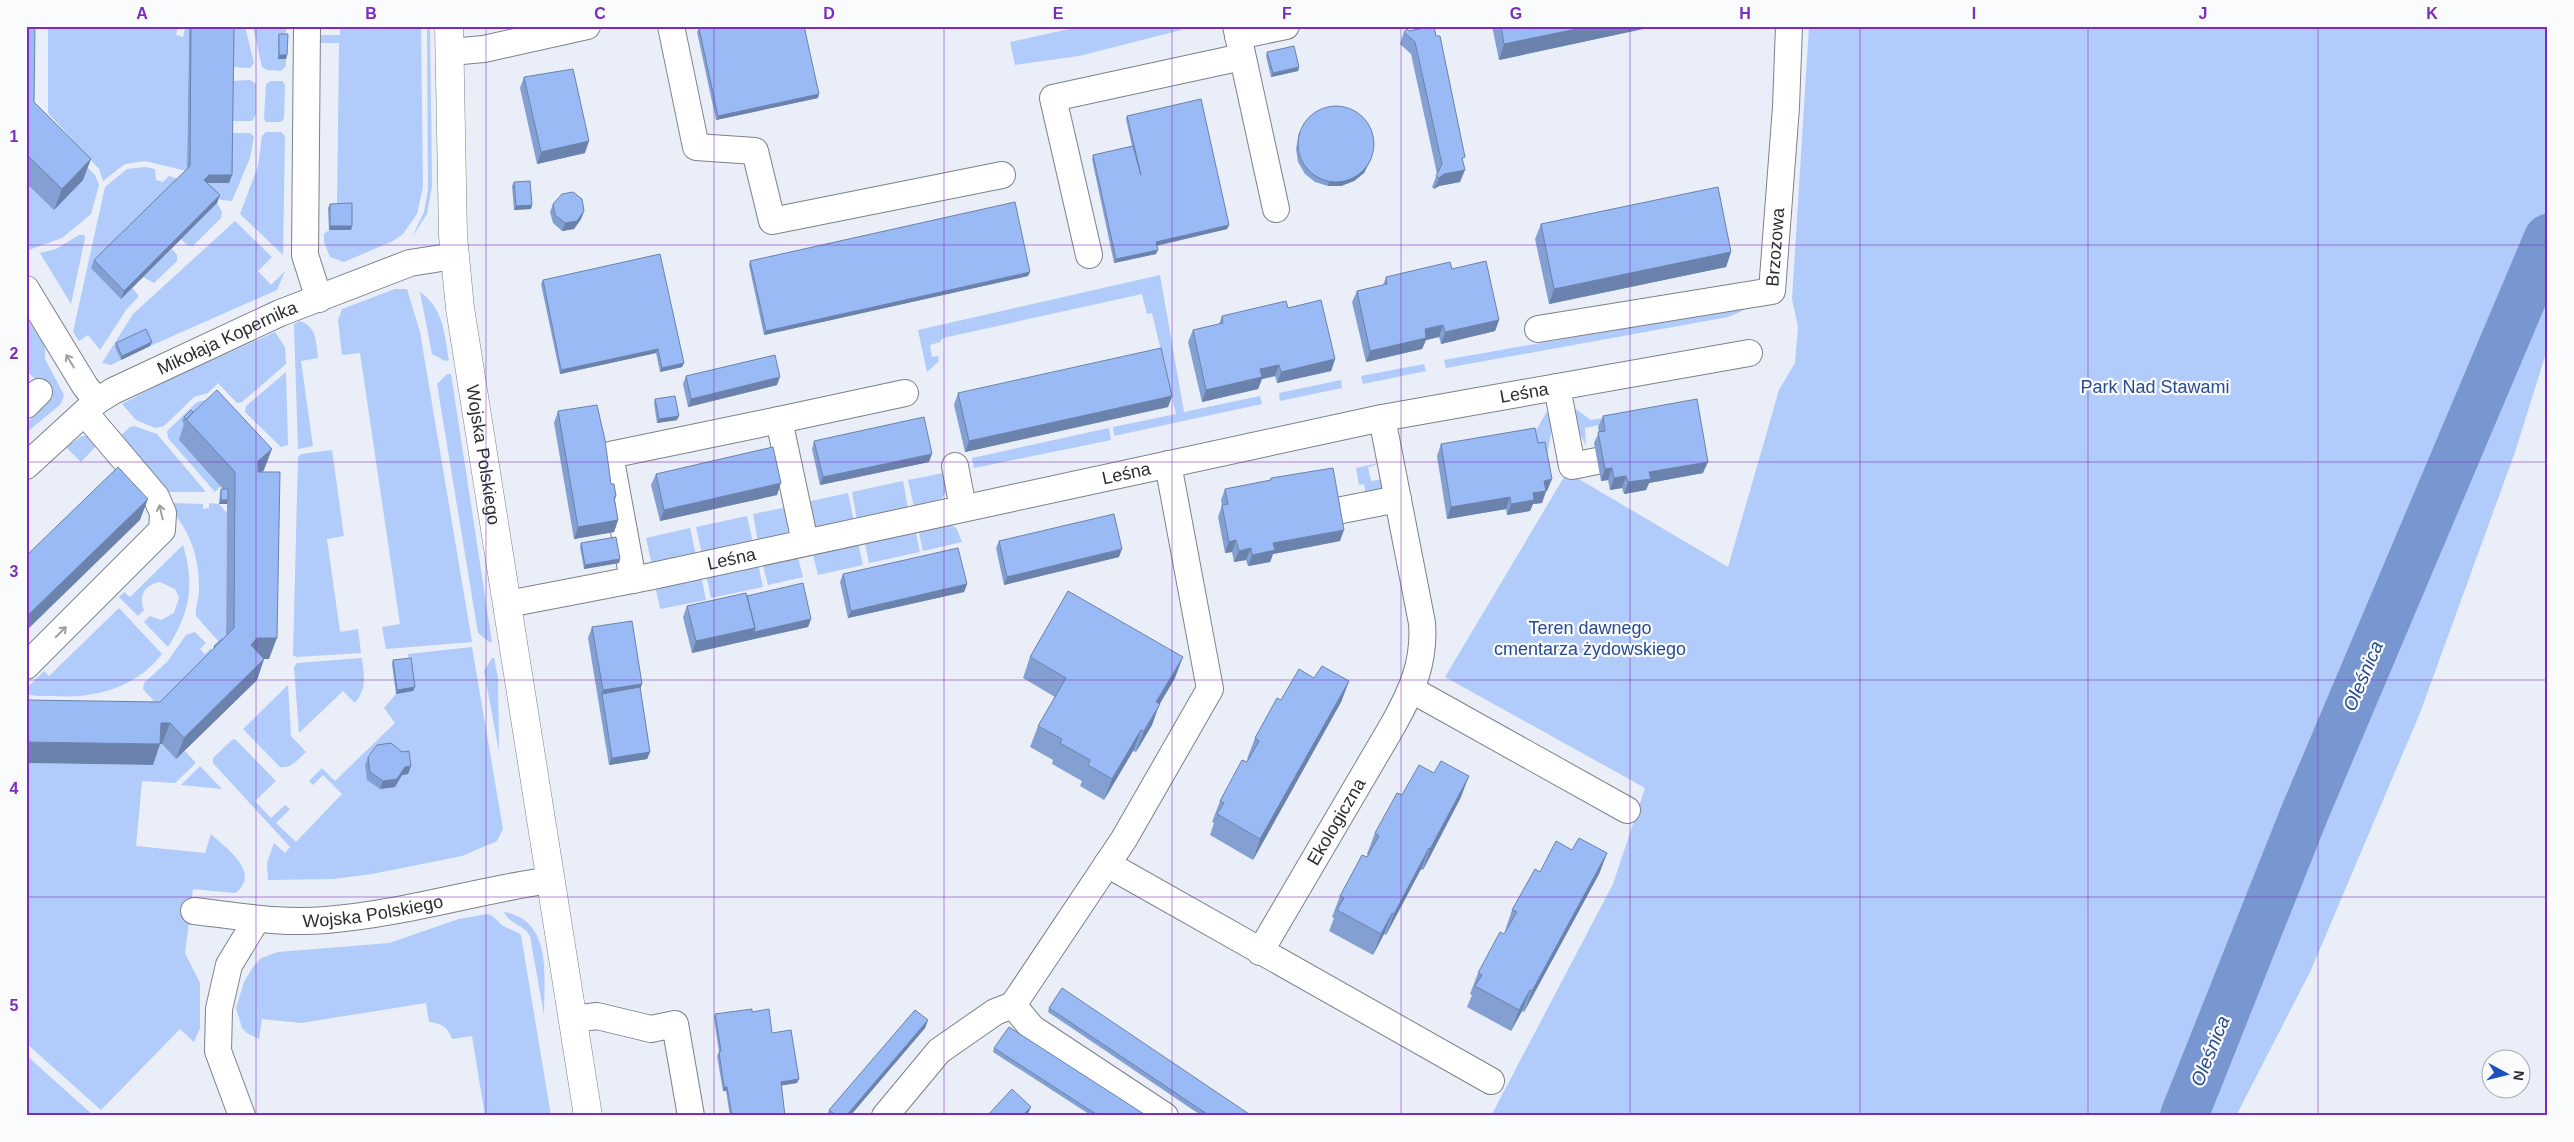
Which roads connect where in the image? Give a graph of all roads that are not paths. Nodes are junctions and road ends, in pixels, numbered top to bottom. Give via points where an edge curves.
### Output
1 (307, 26) edge
2 (587, 26) edge
3 (671, 26) edge
4 (1286, 26) edge
5 (1789, 26) edge
6 (449, 39) edge
7 (1238, 40) edge
8 (1002, 175) dead end
9 (1276, 209) dead end
10 (1089, 255) dead end
11 (454, 256) junction
12 (26, 289) edge
13 (319, 299) junction
14 (1538, 329) dead end
15 (1749, 353) dead end
16 (1557, 387) junction
17 (905, 393) dead end
18 (91, 407) junction
19 (1382, 418) junction
20 (780, 420) junction
21 (1168, 464) junction
22 (26, 466) edge
23 (955, 466) dead end
24 (1544, 471) edge
25 (1398, 499) junction
26 (964, 508) junction
27 (1342, 510) edge
28 (805, 542) junction
29 (633, 580) junction
30 (508, 604) junction
31 (26, 666) edge
32 (1412, 690) junction
33 (1627, 810) dead end
34 (1107, 864) junction
35 (550, 880) junction
36 (194, 911) dead end
37 (256, 919) junction
38 (1260, 952) junction
39 (1013, 1005) junction
40 (574, 1019) junction
41 (1491, 1082) dead end
42 (242, 1116) edge
43 (588, 1116) edge
44 (691, 1116) edge
45 (884, 1116) edge
46 (1165, 1116) edge

1 - 13 street via 305,255
2 - 6 street via 484,49
3 - 8 street via 696,147 755,151 772,221
4 - 7 street
5 - 14 street, Brzozowa via 1772,290
6 - 11 main road, Wojska Polskiego
7 - 9 street
7 - 10 street via 1053,98
11 - 13 street, Mikołaja Kopernika via 410,263
11 - 30 main road, Wojska Polskiego via 468,365
18 -> 12 street via 85,386
13 - 18 street, Mikołaja Kopernika via 280,313 113,391
15 - 16 street, Leśna
16 - 19 street, Leśna
16 - 24 street via 1584,463
17 - 20 street
18 - 22 street, Mikołaja Kopernika
31 -> 18 street via 162,530 163,513 156,497
19 - 21 street, Leśna
19 - 25 street, Ekologiczna
20 - 28 street
20 - 29 street via 610,456
21 - 26 street, Leśna
21 - 34 street via 1210,689
23 - 26 street
25 - 27 street
25 - 32 street, Ekologiczna via 1424,644
26 - 28 street, Leśna
28 - 29 street, Leśna
29 - 30 street, Leśna
30 - 35 main road, Wojska Polskiego
32 - 33 street
32 - 38 street, Ekologiczna
34 - 38 street
34 - 39 street
35 - 37 street, Wojska Polskiego via 364,916 324,920
35 - 40 main road, Wojska Polskiego
36 - 37 street, Wojska Polskiego
37 - 42 street via 229,965 219,1009 218,1051
38 - 41 street
39 - 45 street via 995,1012 939,1051
39 - 46 street via 1032,1028
40 - 43 main road, Wojska Polskiego
40 - 44 street via 597,1016 651,1029 675,1024

